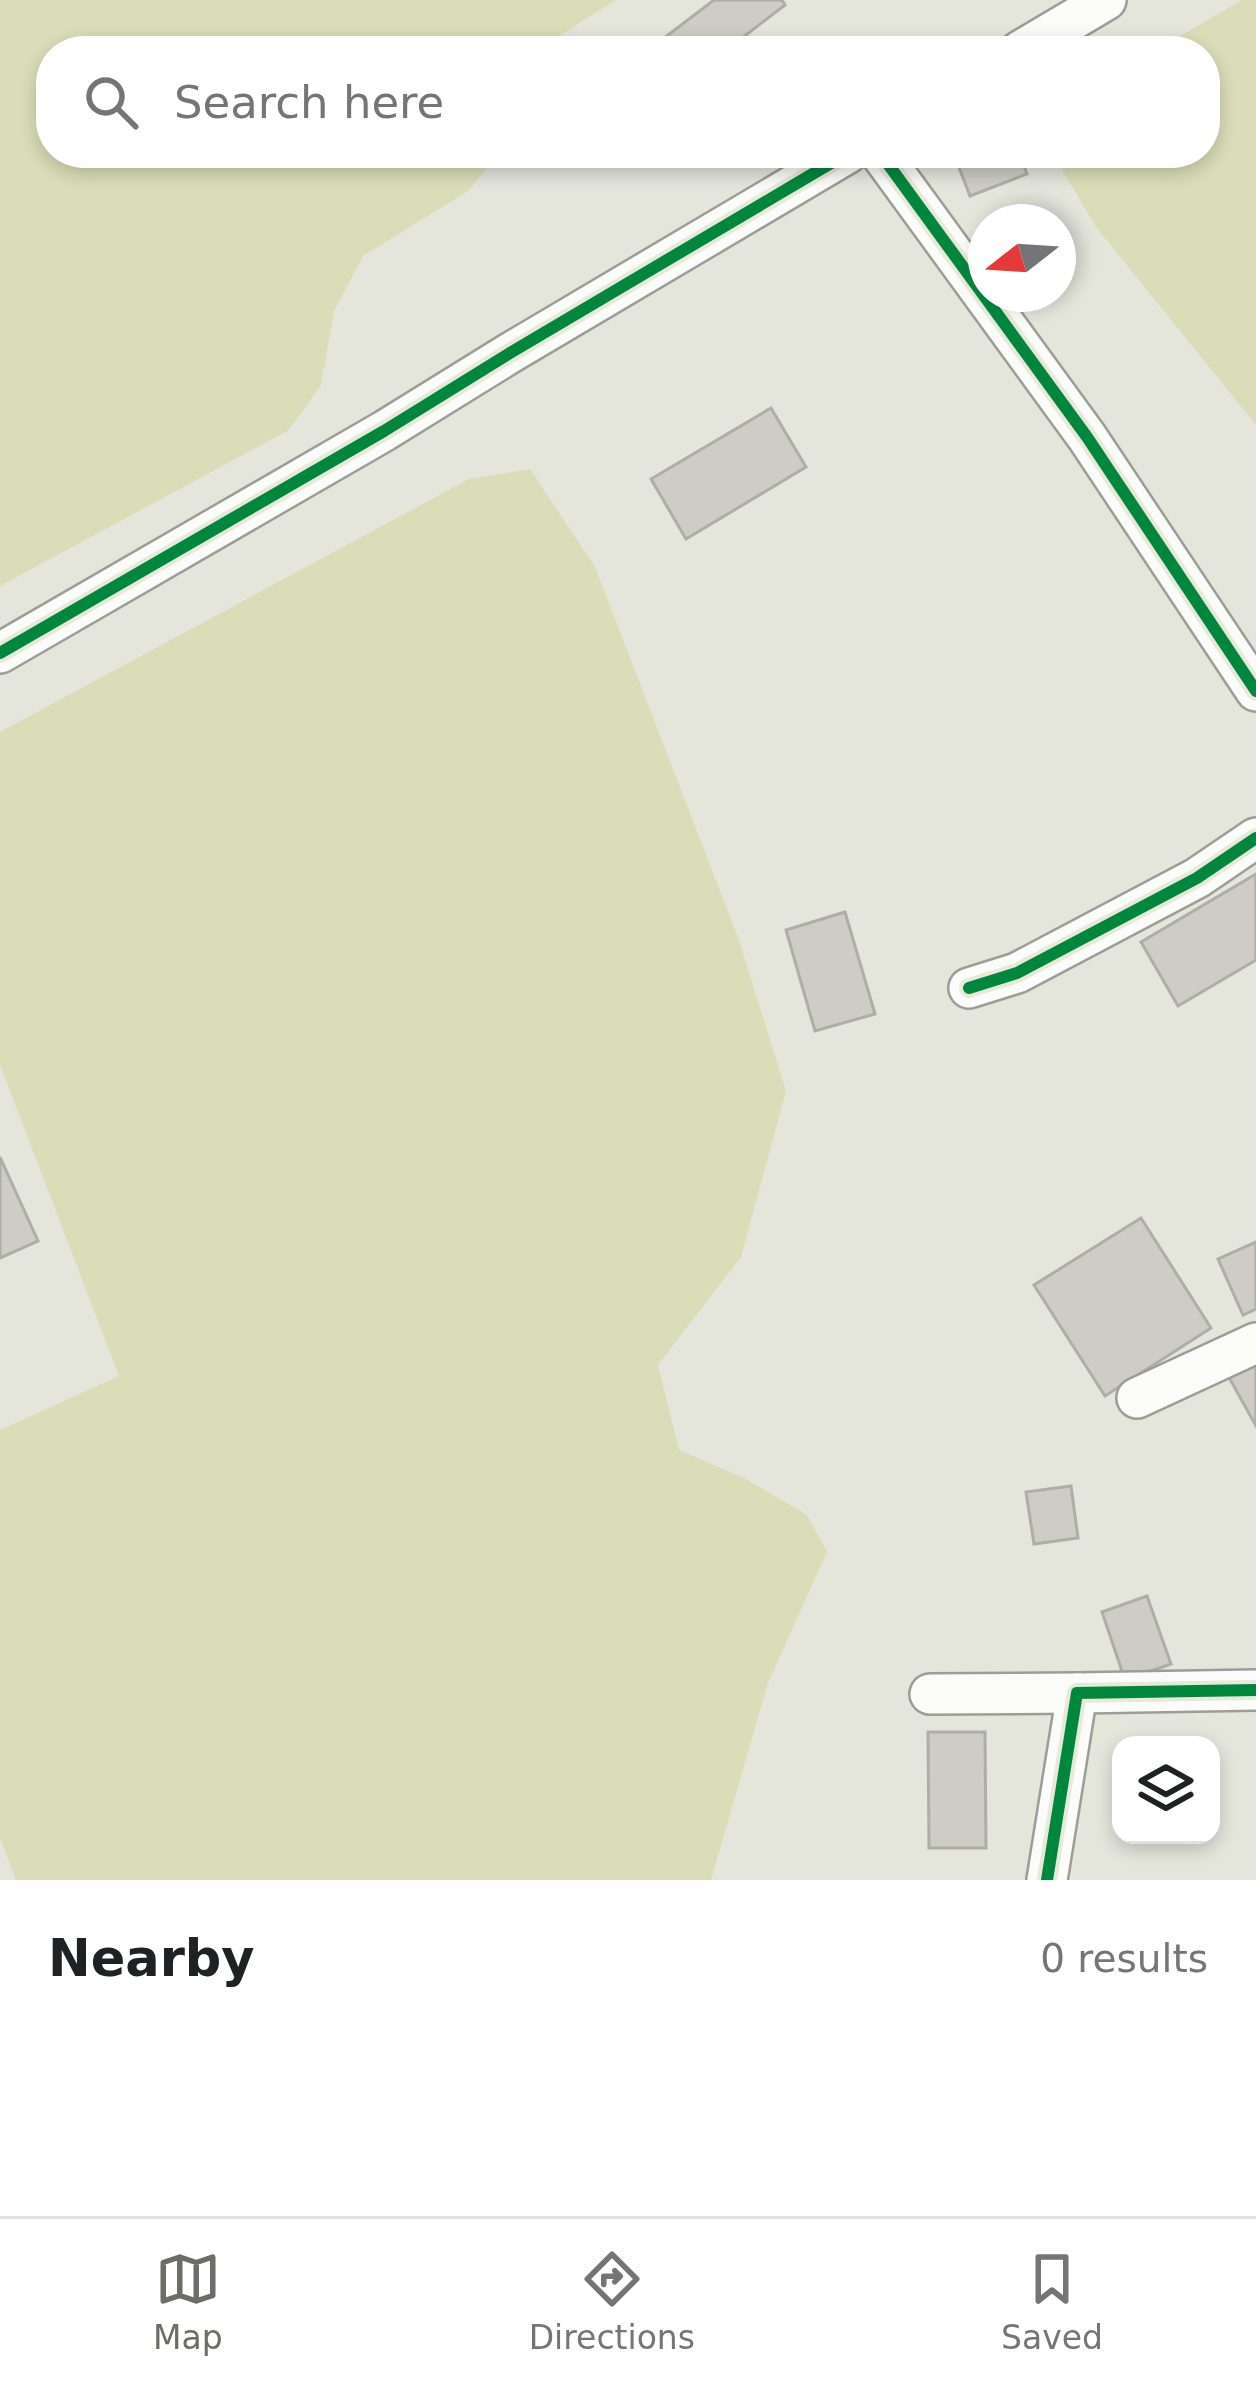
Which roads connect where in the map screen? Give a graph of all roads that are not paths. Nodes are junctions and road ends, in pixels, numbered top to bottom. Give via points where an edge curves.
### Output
1 (1106, 0) edge
2 (1045, 36) edge
3 (823, 168) edge
4 (891, 168) edge
5 (0, 653) edge
6 (1256, 691) edge
7 (1256, 838) edge
8 (969, 988) dead end
9 (1256, 1343) edge
10 (1136, 1398) dead end
11 (1256, 1690) edge
12 (1078, 1693) junction
13 (930, 1694) dead end
14 (1047, 1880) edge

1 - 2 street
3 - 5 street
4 - 6 street via 1087,437
7 - 8 street via 1037,963
9 - 10 street
11 - 12 street
12 - 13 street
12 - 14 street

